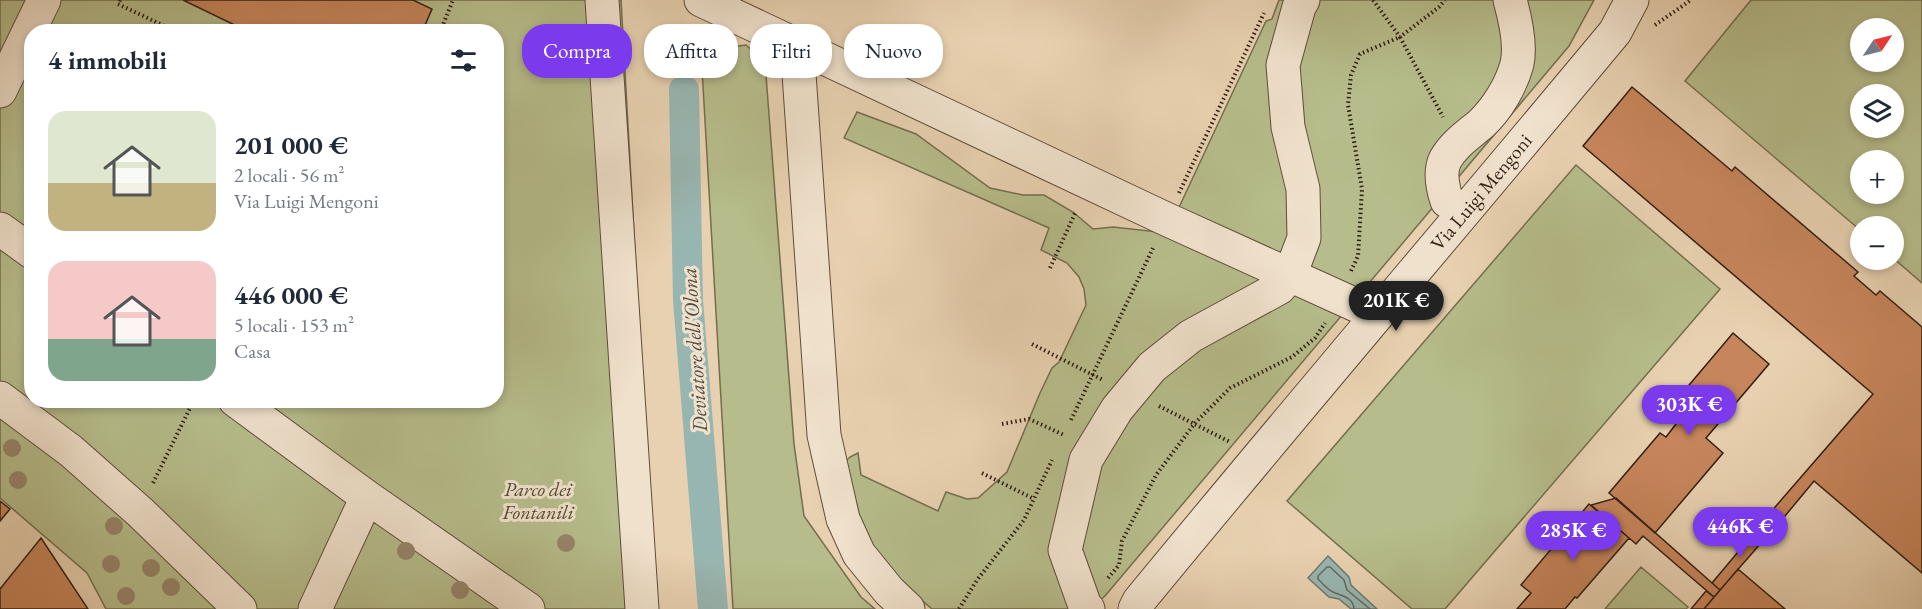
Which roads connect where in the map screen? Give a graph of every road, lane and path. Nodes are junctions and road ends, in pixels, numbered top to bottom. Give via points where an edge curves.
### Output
1 (44, 0) edge
2 (120, 0) edge
3 (453, 0) edge
4 (602, 0) edge
5 (701, 0) edge
6 (1303, 0) edge
7 (1373, 0) edge
8 (1445, 0) edge
9 (1510, 0) edge
10 (1632, 0) edge
11 (1691, 0) edge
12 (1270, 8) dead end
13 (1650, 15) edge
14 (32, 24) edge
15 (160, 24) edge
16 (443, 24) edge
17 (752, 24) edge
18 (1615, 32) junction
19 (1400, 37) junction
20 (24, 41) edge
21 (832, 62) edge
22 (799, 78) edge
23 (0, 91) edge
24 (1458, 143) junction
25 (1089, 183) junction
26 (1447, 201) dead end
27 (1166, 219) junction
28 (0, 229) edge
29 (24, 246) edge
30 (1050, 268) dead end
31 (1290, 275) junction
32 (1358, 306) dead end
33 (0, 398) edge
34 (190, 408) edge
35 (246, 408) edge
36 (1002, 424) dead end
37 (1064, 435) junction
38 (1059, 446) dead end
39 (1054, 456) dead end
40 (982, 473) dead end
41 (367, 497) junction
42 (1034, 499) junction
43 (140, 512) junction
44 (1133, 606) edge
45 (240, 609) edge
46 (315, 609) edge
47 (528, 609) edge
48 (642, 609) edge
49 (908, 609) edge
50 (959, 609) edge
51 (1088, 609) edge

1 - 14 street
2 - 15 path via 118,4
3 - 16 path
4 - 48 street
5 - 17 street
6 - 31 street via 1283,65 1288,127 1303,189 1304,238
7 - 19 path
8 - 19 path
9 - 24 street via 1517,25 1517,64 1503,96 1483,122
10 - 18 street, Via Luigi Mengoni
11 - 13 path
12 - 27 path via 1262,15
13 - 18 street
18 - 44 street, Via Luigi Mengoni
19 - 24 path
20 - 23 street
21 - 25 street
22 - 49 street via 824,435 843,519 859,554
24 - 26 street via 1445,162 1442,184
25 - 27 street
25 - 30 path
27 - 31 street
27 - 37 path
28 - 29 street
31 - 32 street
31 - 51 street via 1279,288 1191,336 1152,367 1117,410 1086,460 1065,550
33 - 43 street via 71,451
34 - 43 path
35 - 41 street
36 - 37 path via 1029,419
37 - 38 path
39 - 42 path
40 - 42 path
41 - 46 street
41 - 47 street
42 - 50 path via 1024,520
43 - 45 street

